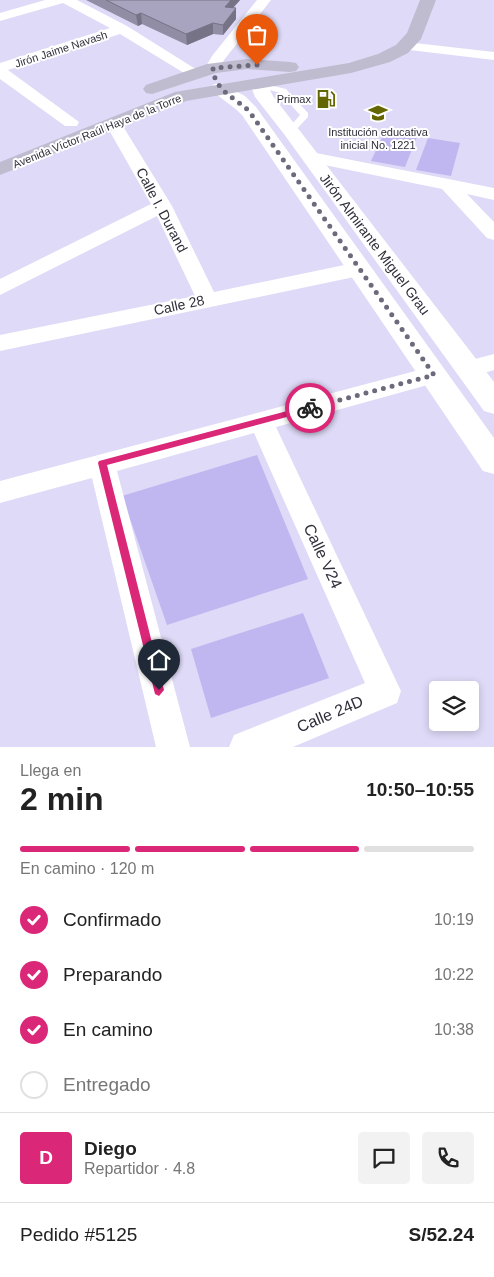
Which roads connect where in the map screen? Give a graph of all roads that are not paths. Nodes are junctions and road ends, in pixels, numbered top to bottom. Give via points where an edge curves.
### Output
1 (60, 0) edge
2 (66, 0) edge
3 (264, 0) edge
4 (417, 0) edge
5 (428, 0) edge
6 (0, 16) edge
7 (122, 29) junction
8 (236, 35) junction
9 (406, 46) junction
10 (494, 56) edge
11 (0, 68) edge
12 (0, 72) edge
13 (194, 73) junction
14 (253, 74) junction
15 (216, 78) junction
16 (72, 122) junction
17 (113, 123) junction
18 (18, 142) dead end
19 (311, 157) junction
20 (0, 169) edge
21 (450, 186) junction
22 (494, 194) edge
23 (162, 206) junction
24 (494, 234) edge
25 (359, 269) junction
26 (0, 288) edge
27 (207, 299) junction
28 (0, 343) edge
29 (494, 362) edge
30 (468, 369) junction
31 (434, 375) junction
32 (494, 403) edge
33 (261, 421) junction
34 (494, 462) edge
35 (102, 463) junction
36 (0, 492) edge
37 (385, 691) joint
38 (267, 744) edge
39 (173, 747) edge

1 - 6 street
2 - 7 street
3 - 8 street
4 - 14 main road, Avenida Víctor Raúl Haya de la Torre via 398,36 380,48
5 - 9 main road via 415,35
7 - 11 street, Jirón Jaime Navash
7 - 13 street
8 - 14 street via 238,57
8 - 15 street via 217,59
9 - 10 street
9 - 14 main road, Avenida Víctor Raúl Haya de la Torre via 384,58 351,68
12 - 16 street
13 - 15 main road, Avenida Víctor Raúl Haya de la Torre
13 - 16 main road, Avenida Víctor Raúl Haya de la Torre
14 - 15 main road, Avenida Víctor Raúl Haya de la Torre
14 - 19 street, Jirón Almirante Miguel Grau via 264,98
15 - 17 main road, Avenida Víctor Raúl Haya de la Torre via 182,96
15 - 25 street, Jirón Almirante Miguel Grau via 249,111
16 - 18 main road, Avenida Víctor Raúl Haya de la Torre
17 - 20 main road, Avenida Víctor Raúl Haya de la Torre
17 - 23 street, Calle I. Durand
19 - 21 street
19 - 30 street, Jirón Almirante Miguel Grau
21 - 22 street
21 - 24 street
23 - 26 street
23 - 27 street, Calle I. Durand
25 - 27 street, Calle 28
25 - 31 street, Jirón Almirante Miguel Grau
27 - 28 street, Calle 28
29 - 30 street
30 - 32 street, Jirón Almirante Miguel Grau
31 - 33 street
31 - 34 street, Jirón Almirante Miguel Grau
33 - 35 street
33 - 37 street, Calle V24
35 - 36 street
35 - 39 street
37 - 38 street, Calle 24D

